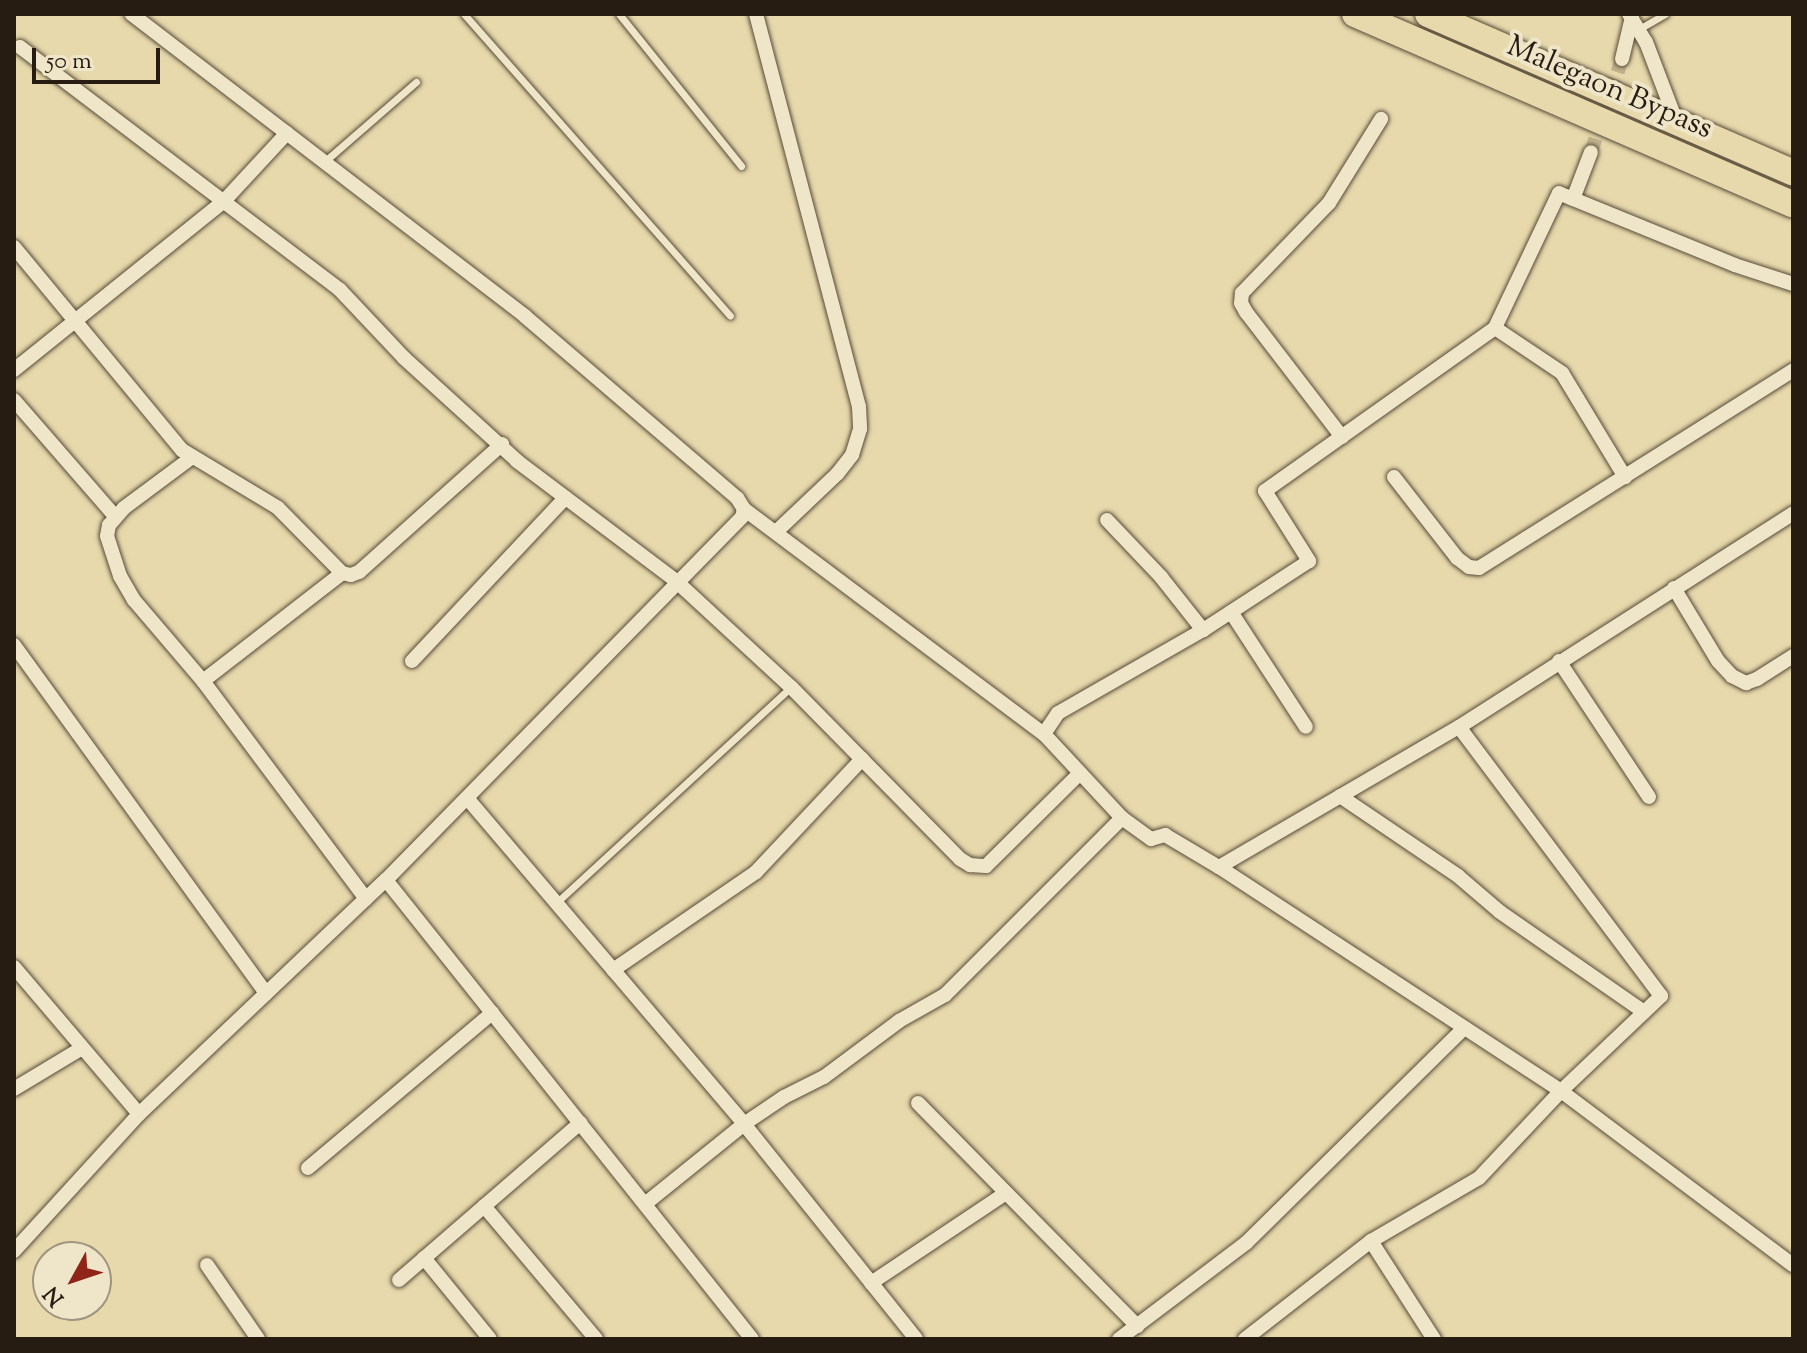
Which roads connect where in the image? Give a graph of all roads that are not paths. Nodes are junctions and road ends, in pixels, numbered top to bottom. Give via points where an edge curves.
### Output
1 (132, 14) edge
2 (464, 14) edge
3 (619, 14) edge
4 (756, 14) edge
5 (1355, 14) edge
6 (1428, 14) edge
7 (1665, 14) edge
8 (1633, 20) edge
9 (20, 47) dead end
10 (1622, 59) tunnel mouth
11 (416, 82) dead end
12 (1381, 119) dead end
13 (1677, 123) junction
14 (287, 133) junction
15 (1591, 152) tunnel mouth
16 (324, 162) junction
17 (741, 166) dead end
18 (1793, 173) edge
19 (1573, 199) junction
20 (223, 202) junction
21 (1793, 204) edge
22 (14, 247) edge
23 (1793, 284) edge
24 (730, 316) dead end
25 (74, 321) junction
26 (1495, 328) junction
27 (14, 370) edge
28 (1793, 370) edge
29 (14, 400) edge
30 (1342, 437) junction
31 (502, 444) junction
32 (191, 458) junction
33 (1394, 477) dead end
34 (1625, 477) junction
35 (565, 498) junction
36 (744, 509) junction
37 (1793, 513) edge
38 (115, 516) junction
39 (1107, 520) dead end
40 (777, 531) junction
41 (342, 573) junction
42 (676, 581) junction
43 (1674, 588) junction
44 (1231, 612) junction
45 (1203, 630) junction
46 (14, 645) edge
47 (1793, 656) edge
48 (412, 661) dead end
49 (1559, 661) junction
50 (203, 681) junction
51 (791, 687) junction
52 (1306, 727) dead end
53 (1459, 727) junction
54 (1044, 734) junction
55 (862, 759) junction
56 (1080, 773) junction
57 (1340, 796) junction
58 (1649, 797) dead end
59 (467, 798) junction
60 (1122, 818) junction
61 (1219, 867) junction
62 (386, 880) junction
63 (366, 899) junction
64 (556, 903) junction
65 (14, 967) edge
66 (613, 970) junction
67 (266, 993) junction
68 (1644, 1012) junction
69 (492, 1013) junction
70 (1464, 1028) junction
71 (82, 1048) junction
72 (14, 1089) edge
73 (1561, 1091) junction
74 (918, 1103) dead end
75 (139, 1114) junction
76 (580, 1123) junction
77 (744, 1124) junction
78 (308, 1168) dead end
79 (1006, 1193) junction
80 (645, 1204) junction
81 (484, 1206) junction
82 (1371, 1241) junction
83 (14, 1251) edge
84 (424, 1258) junction
85 (207, 1265) dead end
86 (1793, 1265) edge
87 (399, 1280) dead end
88 (871, 1283) junction
89 (1137, 1326) junction
90 (258, 1339) edge
91 (490, 1339) edge
92 (596, 1339) edge
93 (752, 1339) edge
94 (916, 1339) edge
95 (1119, 1339) edge
96 (1245, 1339) edge
97 (1434, 1339) edge

1 - 14 street
2 - 24 lane
3 - 17 lane
4 - 40 street via 859,407 860,429 852,455 837,474
5 - 21 highway, Malegaon Bypass
6 - 13 highway, Malegaon Bypass
7 - 8 lane
8 - 10 street
8 - 13 street
9 - 20 street
11 - 16 lane
12 - 30 street via 1329,203 1242,293 1246,312
13 - 18 highway, Malegaon Bypass
14 - 16 street
14 - 20 street
15 - 19 street
16 - 36 street via 525,316
19 - 23 street
19 - 26 street via 1559,193
20 - 25 street
20 - 31 street via 340,290 404,358
22 - 25 street
25 - 27 street
25 - 32 street
26 - 30 street
26 - 34 street via 1562,373
28 - 34 street
29 - 38 street
30 - 44 street via 1265,491 1309,561
31 - 35 street
31 - 41 street via 359,572
32 - 38 street
32 - 41 street via 278,508
33 - 34 street via 1457,558 1479,568
35 - 42 street
35 - 48 street
36 - 40 street
36 - 42 street via 742,517
37 - 43 street
38 - 50 street via 107,536 127,589
39 - 45 street
40 - 54 street
41 - 50 street
42 - 51 street
42 - 59 street
43 - 47 street via 1732,676 1746,683
43 - 49 street
44 - 45 street
44 - 52 street
45 - 54 street via 1058,713
46 - 67 street
49 - 53 street
49 - 58 street
50 - 63 street
51 - 55 street
51 - 64 lane
53 - 57 street
53 - 68 street via 1661,996
54 - 56 street
55 - 56 street via 960,859 980,868
55 - 66 street via 756,872
56 - 60 street
57 - 61 street
57 - 68 street
59 - 62 street
59 - 64 street
60 - 61 street via 1151,839 1165,835
60 - 77 street via 945,995
61 - 70 street
62 - 63 street
62 - 69 street
63 - 67 street
64 - 66 street
65 - 71 street
66 - 77 street
67 - 75 street
68 - 73 street
69 - 76 street
69 - 78 street
70 - 73 street
70 - 89 street via 1246,1243
71 - 72 street
71 - 75 street
73 - 82 street via 1479,1178
73 - 86 street
74 - 79 street
75 - 83 street
76 - 80 street
76 - 81 street
77 - 80 street
77 - 88 street
79 - 88 street
79 - 89 street
80 - 93 street
81 - 84 street
81 - 92 street
82 - 96 street
82 - 97 street
84 - 87 street
84 - 91 street
85 - 90 street
88 - 94 street
89 - 95 street

